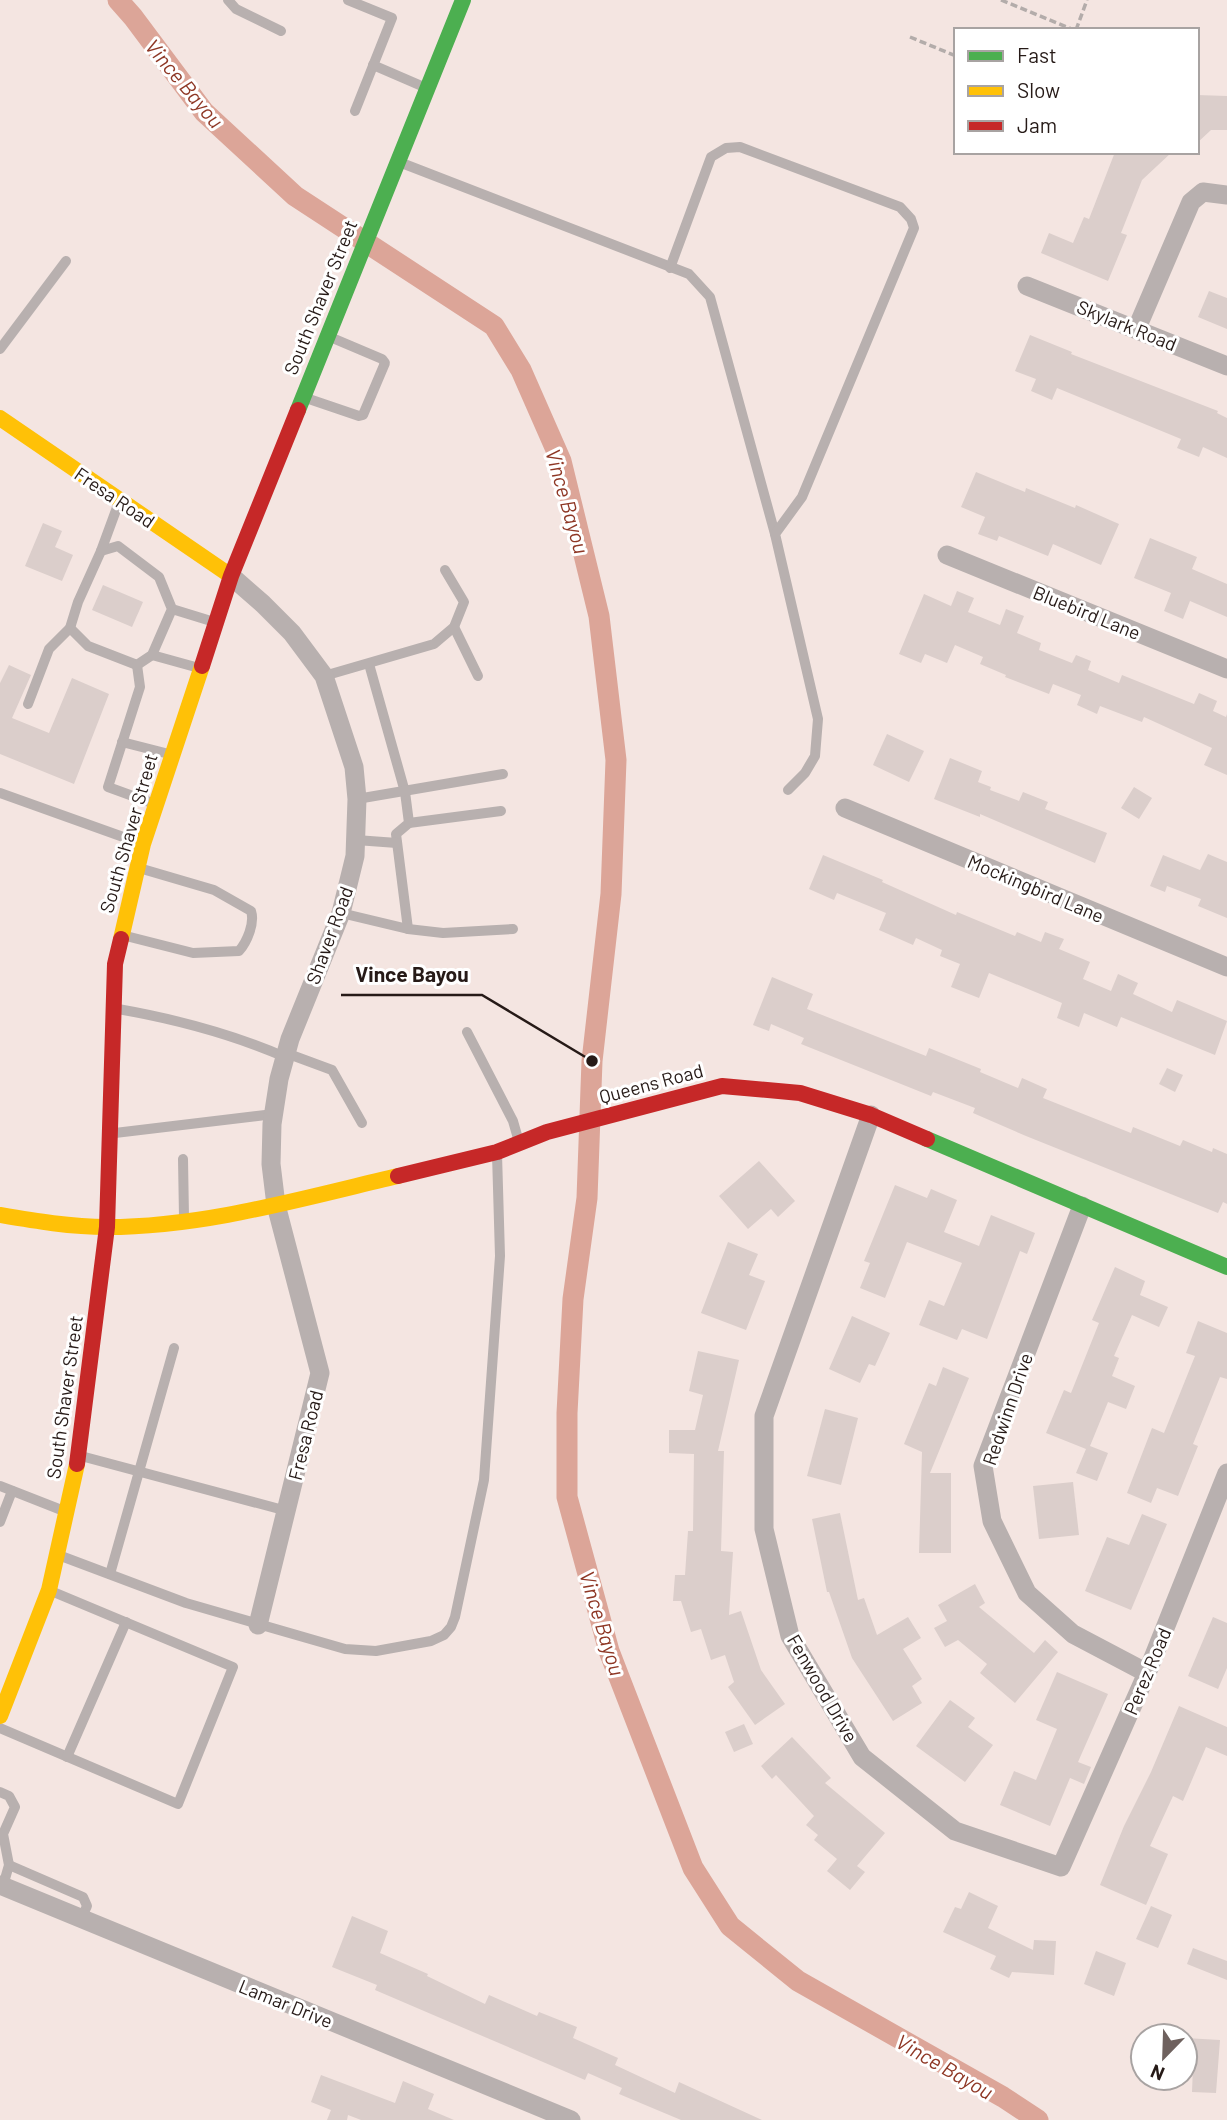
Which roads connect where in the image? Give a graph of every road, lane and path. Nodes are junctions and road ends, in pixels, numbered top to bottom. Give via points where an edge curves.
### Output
1 (228, 0) edge
2 (348, 0) edge
3 (463, 0) edge
4 (1001, 0) edge
5 (1087, 0) edge
6 (1070, 28) edge
7 (1076, 28) edge
8 (281, 31) dead end
9 (910, 37) dead end
10 (954, 55) edge
11 (373, 65) junction
12 (427, 88) junction
13 (355, 111) dead end
14 (398, 161) junction
15 (1227, 195) edge
16 (66, 261) dead end
17 (670, 268) junction
18 (1027, 286) dead end
19 (1137, 328) junction
20 (327, 336) junction
21 (0, 349) edge
22 (1227, 366) edge
23 (303, 396) junction
24 (0, 418) edge
25 (120, 501) junction
26 (775, 534) junction
27 (102, 551) junction
28 (947, 555) dead end
29 (445, 570) dead end
30 (231, 576) junction
31 (172, 609) junction
32 (214, 621) junction
33 (454, 627) junction
34 (70, 628) junction
35 (152, 655) junction
36 (136, 664) junction
37 (369, 664) junction
38 (200, 668) junction
39 (1227, 669) edge
40 (324, 676) junction
41 (478, 676) dead end
42 (28, 704) dead end
43 (122, 742) junction
44 (172, 755) junction
45 (503, 774) dead end
46 (788, 790) dead end
47 (405, 792) junction
48 (0, 793) edge
49 (357, 799) junction
50 (156, 805) junction
51 (845, 808) dead end
52 (501, 811) dead end
53 (409, 823) junction
54 (356, 840) junction
55 (397, 843) junction
56 (143, 844) junction
57 (138, 868) junction
58 (341, 913) junction
59 (408, 929) junction
60 (513, 929) dead end
61 (122, 935) junction
62 (1227, 967) edge
63 (114, 1008) junction
64 (467, 1032) dead end
65 (286, 1055) junction
66 (274, 1114) junction
67 (871, 1115) junction
68 (362, 1122) dead end
69 (110, 1133) junction
70 (519, 1143) junction
71 (497, 1152) junction
72 (183, 1159) dead end
73 (276, 1205) junction
74 (1082, 1206) junction
75 (0, 1215) edge
76 (185, 1221) junction
77 (107, 1227) junction
78 (1227, 1267) edge
79 (174, 1348) dead end
80 (79, 1456) junction
81 (139, 1472) junction
82 (1227, 1473) edge
83 (0, 1486) edge
84 (12, 1491) junction
85 (287, 1511) junction
86 (68, 1513) junction
87 (0, 1522) edge
88 (57, 1555) junction
89 (110, 1574) junction
90 (49, 1590) junction
91 (126, 1622) junction
92 (258, 1625) junction
93 (1147, 1673) junction
94 (0, 1716) edge
95 (0, 1728) edge
96 (67, 1757) junction
97 (0, 1792) edge
98 (9, 1865) junction
99 (1061, 1867) joint
100 (1, 1886) edge
101 (81, 1919) junction
102 (571, 2120) edge

1 - 8 lane via 236,9
2 - 11 lane via 393,18
3 - 12 main road, South Shaver Street
4 - 6 path
5 - 7 path
9 - 10 path
11 - 12 lane
11 - 13 lane
12 - 14 main road, South Shaver Street
14 - 17 lane
14 - 20 main road, South Shaver Street
15 - 19 street via 1203,192 1191,202
16 - 21 lane
17 - 26 lane via 689,274 710,297
17 - 26 lane via 711,157 726,148 740,147 900,207 911,219 914,228 802,497
18 - 19 street, Skylark Road
19 - 22 street, Skylark Road
20 - 23 main road, South Shaver Street
20 - 23 lane via 385,363 363,415
23 - 30 main road, South Shaver Street
24 - 25 main road, Fresa Road
25 - 27 lane
25 - 30 main road, Fresa Road
26 - 46 lane via 818,719 815,756 806,773
27 - 31 lane via 118,545 159,578
27 - 34 lane
28 - 39 street, Bluebird Lane
29 - 33 lane via 464,602
30 - 32 main road, South Shaver Street
30 - 40 street, Shaver Road via 292,633
31 - 32 lane
31 - 35 lane
32 - 38 main road, South Shaver Street
33 - 37 lane via 434,644
33 - 41 lane
34 - 36 lane via 88,646
34 - 42 lane via 49,649
35 - 36 lane
35 - 38 lane
36 - 43 lane via 141,687
37 - 40 lane
37 - 47 lane
38 - 44 main road, South Shaver Street
40 - 49 street, Shaver Road via 354,767
43 - 44 lane
43 - 50 lane via 108,787
44 - 50 main road, South Shaver Street
45 - 47 lane
47 - 49 lane
47 - 53 lane
48 - 56 lane
49 - 54 street, Shaver Road
50 - 56 main road, South Shaver Street
51 - 62 street, Mockingbird Lane
52 - 53 lane
53 - 55 lane via 396,834
54 - 55 lane
54 - 58 street, Shaver Road
55 - 59 lane
56 - 57 main road, South Shaver Street
57 - 61 main road, South Shaver Street
57 - 61 lane via 214,890 251,911 253,919 239,951 193,953
58 - 59 lane
58 - 65 street, Shaver Road
59 - 60 lane via 443,933
61 - 63 main road, South Shaver Street via 115,964
63 - 65 lane via 170,1018
63 - 69 main road, South Shaver Street
64 - 70 lane via 513,1121
65 - 66 street, Shaver Road
65 - 68 lane via 332,1070
66 - 69 lane via 183,1130
66 - 73 street, Shaver Road via 271,1164
67 - 70 main road, Queens Road via 800,1093 722,1086
67 - 74 main road, Queens Road
67 - 99 street, Fenwood Drive via 764,1416 764,1529 790,1636 862,1757 955,1831
69 - 77 main road, South Shaver Street
70 - 71 main road, Queens Road
71 - 73 main road, Queens Road
71 - 92 lane via 500,1256 484,1480 451,1627 431,1641 376,1651 345,1649
72 - 76 lane
73 - 76 main road, Queens Road
73 - 85 street, Fresa Road via 320,1373
74 - 78 main road, Queens Road
74 - 93 street, Redwinn Drive via 983,1466 992,1521 1027,1593 1073,1634
75 - 77 main road, Queens Road
76 - 77 main road, Queens Road
77 - 80 main road, South Shaver Street
79 - 81 lane
80 - 81 lane
80 - 86 main road, South Shaver Street
81 - 85 lane
81 - 89 lane
82 - 93 street, Perez Road
83 - 84 lane
84 - 86 lane
84 - 87 lane
85 - 92 street, Fresa Road
86 - 88 main road, South Shaver Street
88 - 89 lane
88 - 90 main road, South Shaver Street
89 - 92 lane
90 - 91 lane
90 - 94 main road, South Shaver Street
91 - 96 lane
91 - 96 lane via 233,1667 178,1804
93 - 99 street, Perez Road
95 - 96 lane
97 - 98 lane via 9,1796 15,1807 3,1834
98 - 100 lane
98 - 101 lane via 83,1897 87,1906
100 - 101 street, Lamar Drive
101 - 102 street, Lamar Drive

